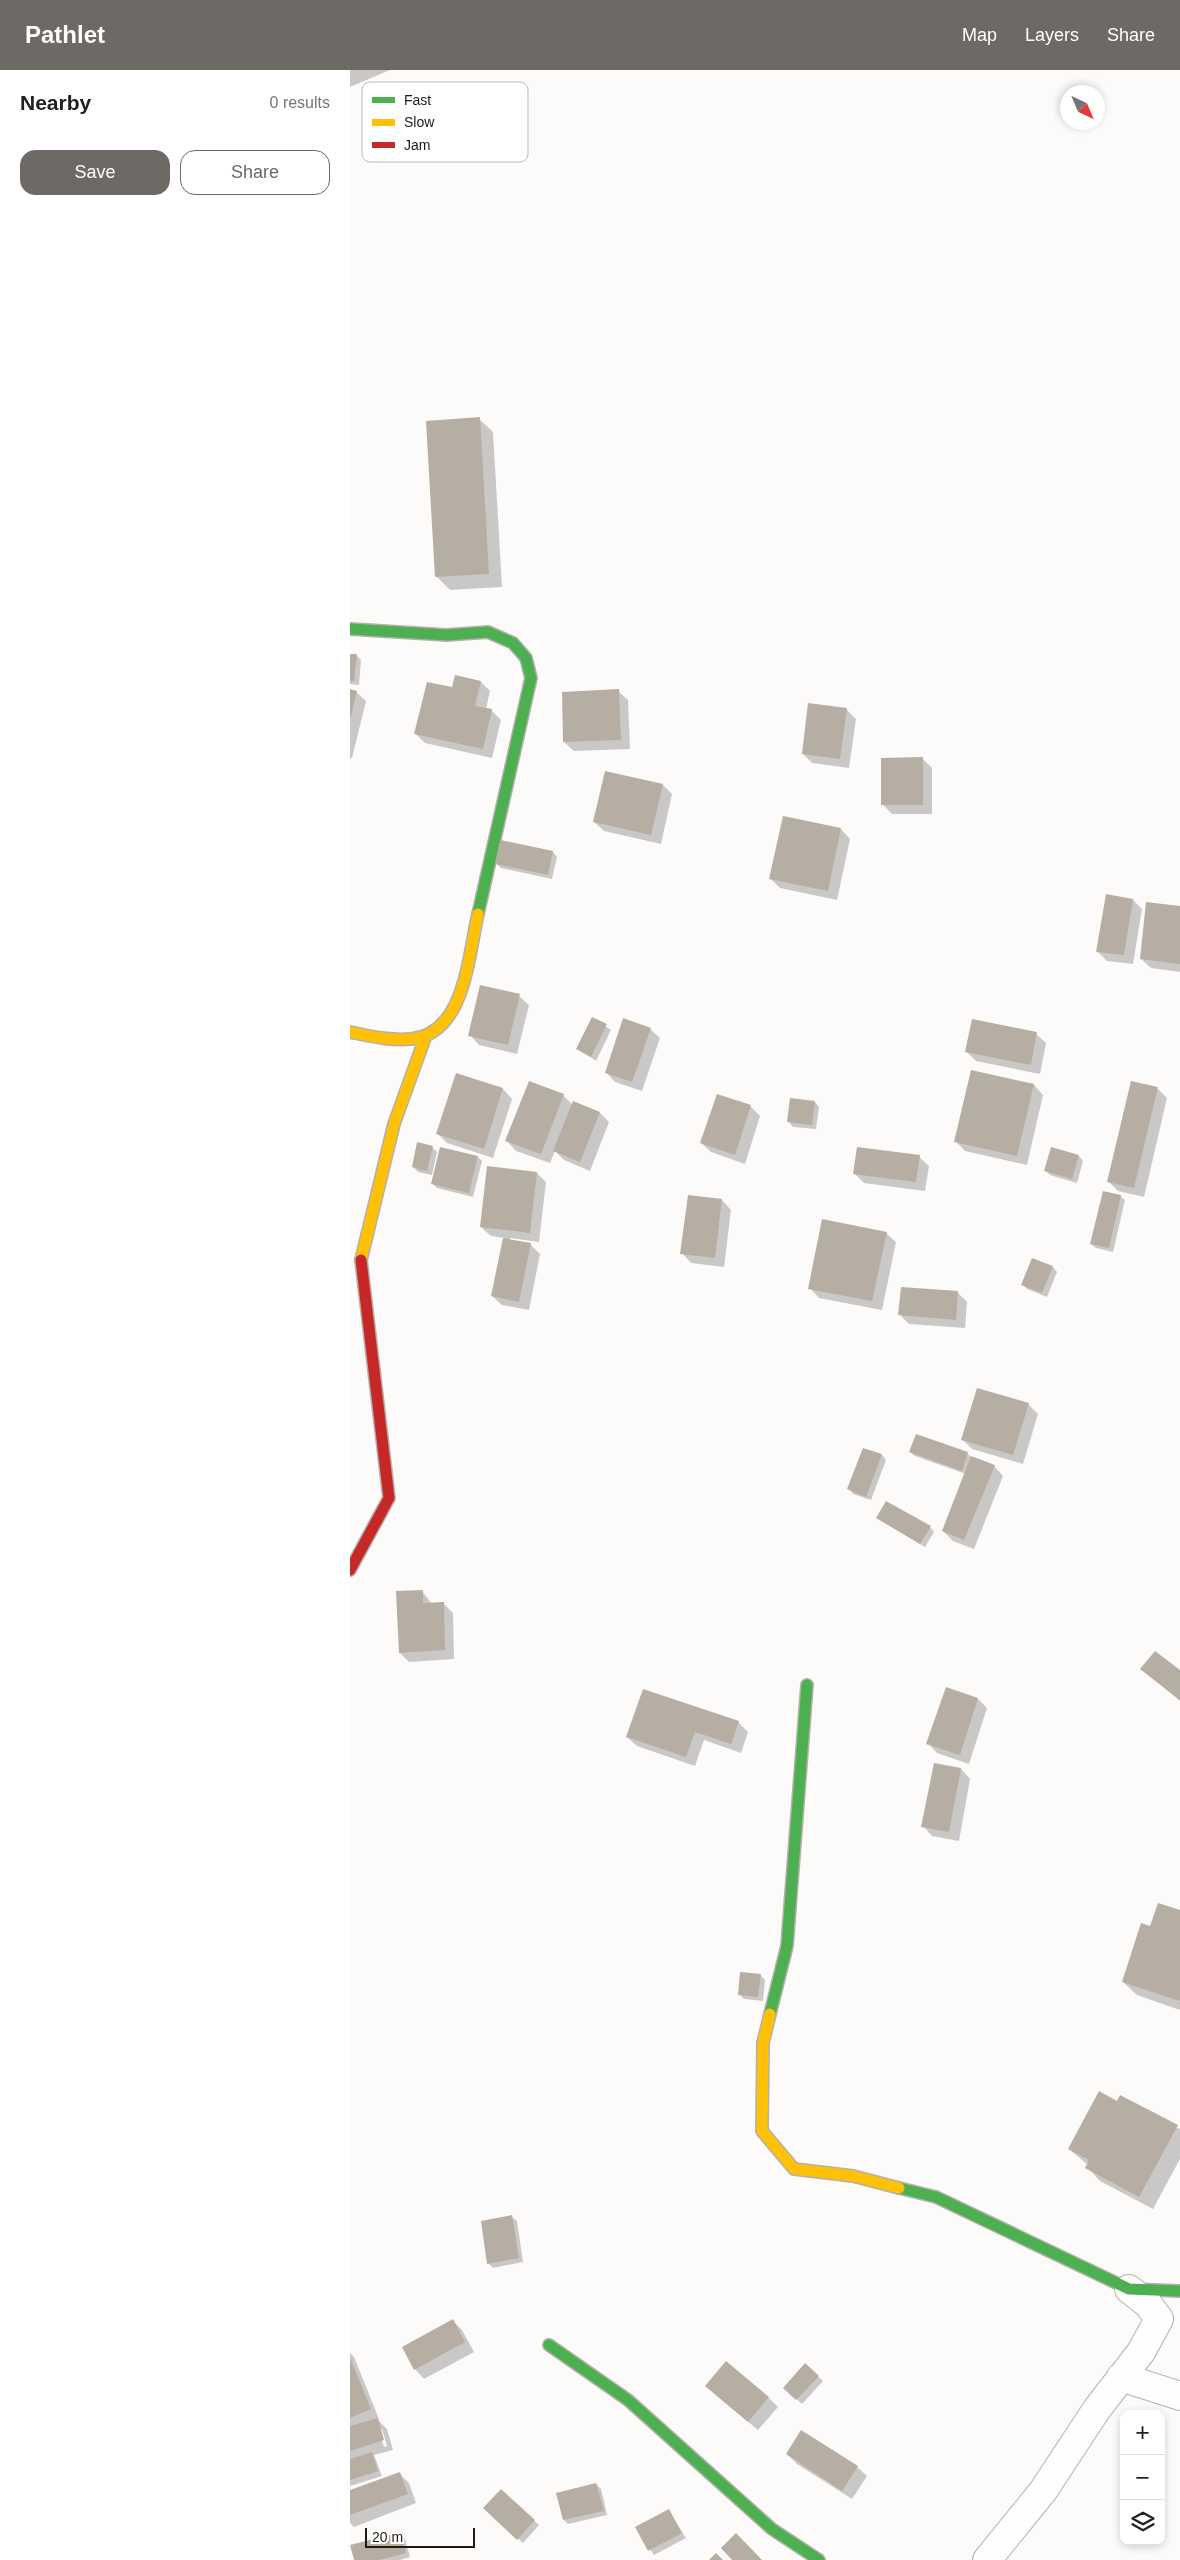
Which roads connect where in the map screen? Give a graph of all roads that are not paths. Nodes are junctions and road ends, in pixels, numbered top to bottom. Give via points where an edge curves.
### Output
1 (350, 629) edge
2 (350, 1032) edge
3 (425, 1038) junction
4 (350, 1570) edge
5 (807, 1685) dead end
6 (1129, 2289) junction
7 (1180, 2291) edge
8 (549, 2344) dead end
9 (1121, 2377) junction
10 (1180, 2396) edge
11 (819, 2560) edge
12 (987, 2560) edge

1 - 3 street via 447,635 488,632 513,642 526,658 530,678 460,993 444,1024
2 - 3 street via 397,1040
3 - 4 street via 394,1124 361,1256 389,1498
5 - 6 street via 787,1946 763,2043 762,2131 794,2169 853,2176 936,2197
6 - 7 street
6 - 9 street via 1148,2304 1159,2319
8 - 11 street via 628,2400 772,2529
9 - 10 street
9 - 12 street via 1043,2491

